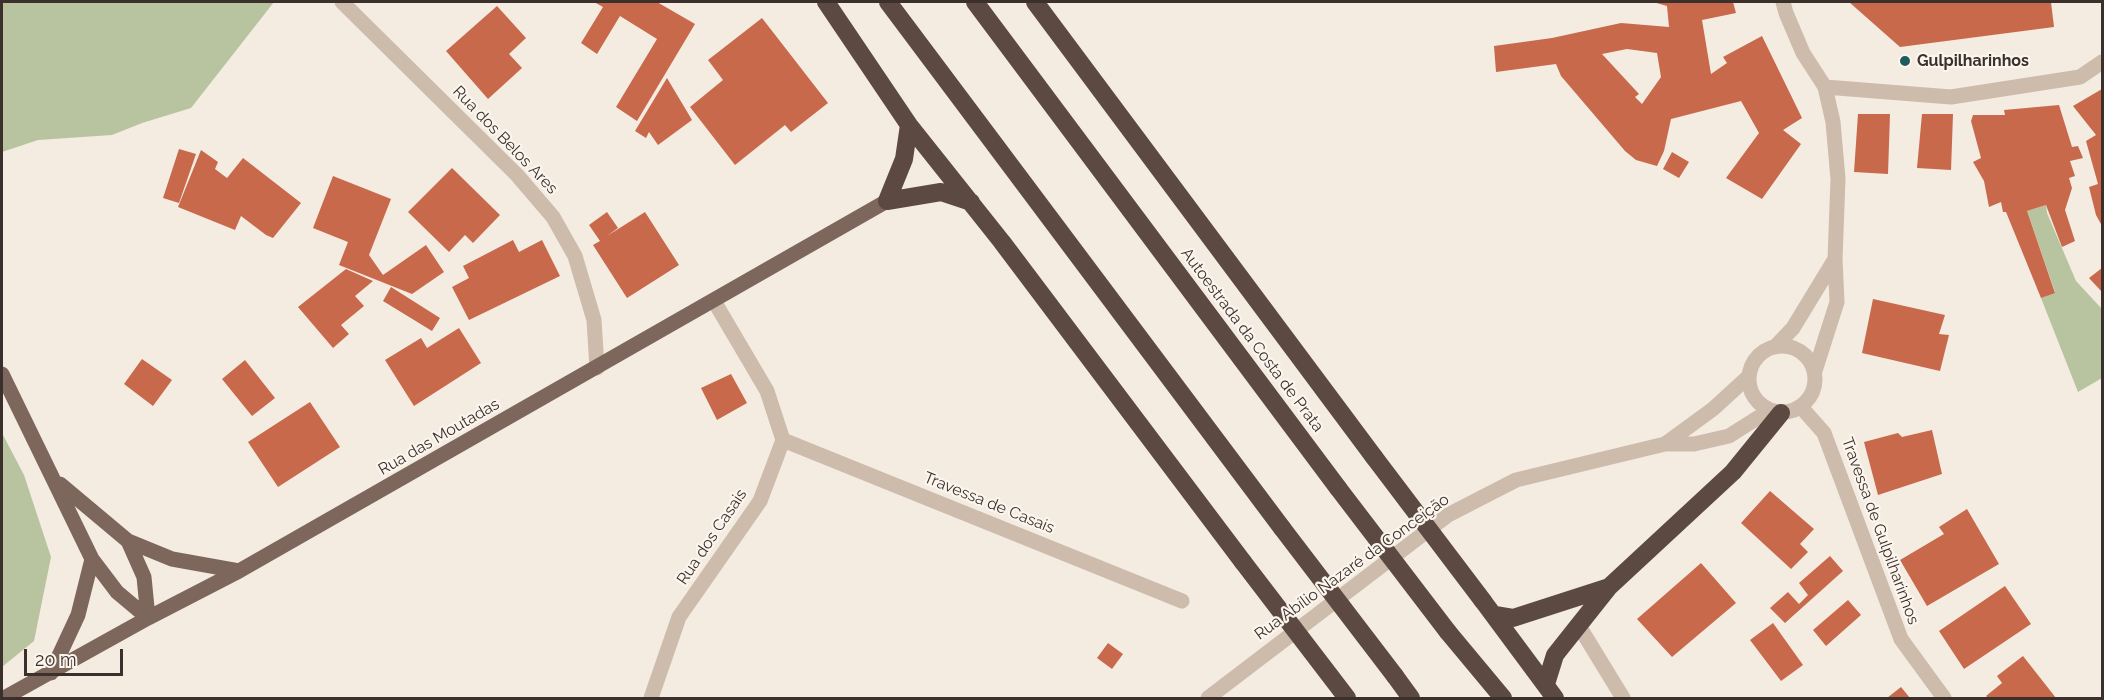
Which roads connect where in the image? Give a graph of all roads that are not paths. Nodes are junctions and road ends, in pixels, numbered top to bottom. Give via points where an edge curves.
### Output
1 (342, 2) edge
2 (826, 2) edge
3 (888, 2) edge
4 (975, 2) edge
5 (1035, 2) edge
6 (1783, 2) edge
7 (2103, 62) edge
8 (1825, 87) junction
9 (909, 125) junction
10 (887, 201) junction
11 (971, 202) junction
12 (1835, 260) junction
13 (714, 301) junction
14 (1775, 346) junction
15 (597, 368) junction
16 (1815, 371) junction
17 (2, 374) edge
18 (1749, 376) junction
19 (1801, 407) junction
20 (1775, 411) junction
21 (783, 440) junction
22 (1665, 444) junction
23 (54, 479) junction
24 (128, 541) junction
25 (92, 560) junction
26 (238, 571) junction
27 (1609, 587) junction
28 (1182, 601) dead end
29 (1489, 608) junction
30 (148, 618) junction
31 (1579, 626) junction
32 (51, 673) junction
33 (1550, 691) edge
34 (4, 699) edge
35 (651, 699) edge
36 (1208, 699) edge
37 (1347, 699) edge
38 (1411, 699) edge
39 (1503, 699) edge
40 (1623, 699) edge
41 (1944, 699) edge

1 - 15 street, Rua dos Belos Ares via 517,175 553,217 575,256 594,320
2 - 9 highway
3 - 38 highway, bridge
4 - 39 highway, Autoestrada da Costa de Prata, bridge via 1338,488
5 - 29 highway, bridge
6 - 8 street via 1803,53
7 - 8 street via 2080,77 1951,97
8 - 12 street via 1833,122 1838,180
9 - 10 highway via 904,159
9 - 11 highway
10 - 11 highway via 940,192
10 - 13 main road, Rua das Moutadas
11 - 37 highway, bridge
12 - 14 street via 1793,328
12 - 16 street via 1837,302
13 - 15 main road, Rua das Moutadas
13 - 21 street via 767,391
14 - 16 street via 1804,354
14 - 18 street via 1758,357
15 - 26 main road, Rua das Moutadas
16 - 19 street via 1814,391
17 - 23 main road
18 - 20 street via 1754,397
18 - 22 street, Rua Abílio Nazaré da Conceição
19 - 20 street via 1791,412
19 - 41 street, Travessa de Gulpilharinhos via 1824,433 1901,639
20 - 22 street, Rua Abílio Nazaré da Conceição via 1729,436 1694,444
20 - 27 highway via 1733,472
21 - 28 street, Travessa de Casais
21 - 35 street, Rua dos Casais via 760,501 679,617
22 - 36 street, Rua Abílio Nazaré da Conceição via 1516,480 1448,515
23 - 24 main road
23 - 25 main road
24 - 26 main road via 172,559
24 - 30 main road via 144,577
25 - 30 main road via 117,592
25 - 32 main road via 78,615
26 - 30 main road, Rua das Moutadas
27 - 29 highway via 1513,618
27 - 31 highway
29 - 33 highway
30 - 32 main road, Rua das Moutadas
31 - 33 highway via 1555,655
31 - 40 street
32 - 34 main road, Rua das Moutadas

